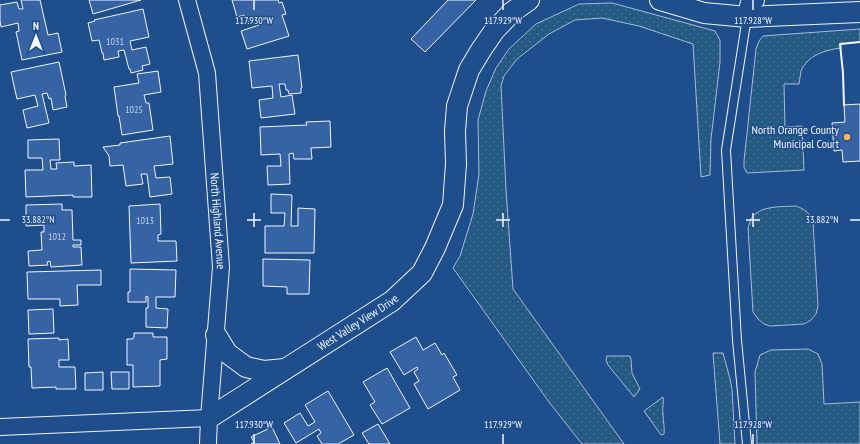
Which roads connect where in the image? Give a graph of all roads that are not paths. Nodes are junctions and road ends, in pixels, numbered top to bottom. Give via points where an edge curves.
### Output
1 (187, 0) edge
2 (529, 0) edge
3 (660, 0) edge
4 (751, 9) edge
5 (860, 12) edge
6 (216, 335) junction
7 (285, 369) junction
8 (209, 418) junction
9 (0, 427) edge
10 (208, 444) edge
11 (746, 444) edge

1 - 6 street, North Highland Avenue via 207,73 221,267
2 - 7 street, West Valley View Drive via 512,12 494,31 469,70 457,106 453,205 422,273 392,301
3 - 4 street via 704,13
4 - 5 street
4 - 11 lane via 726,150
6 - 7 street via 227,353 246,367 264,371
6 - 8 street, North Highland Avenue
7 - 8 street, West Valley View Drive
8 - 9 street
8 - 10 street, North Highland Avenue

